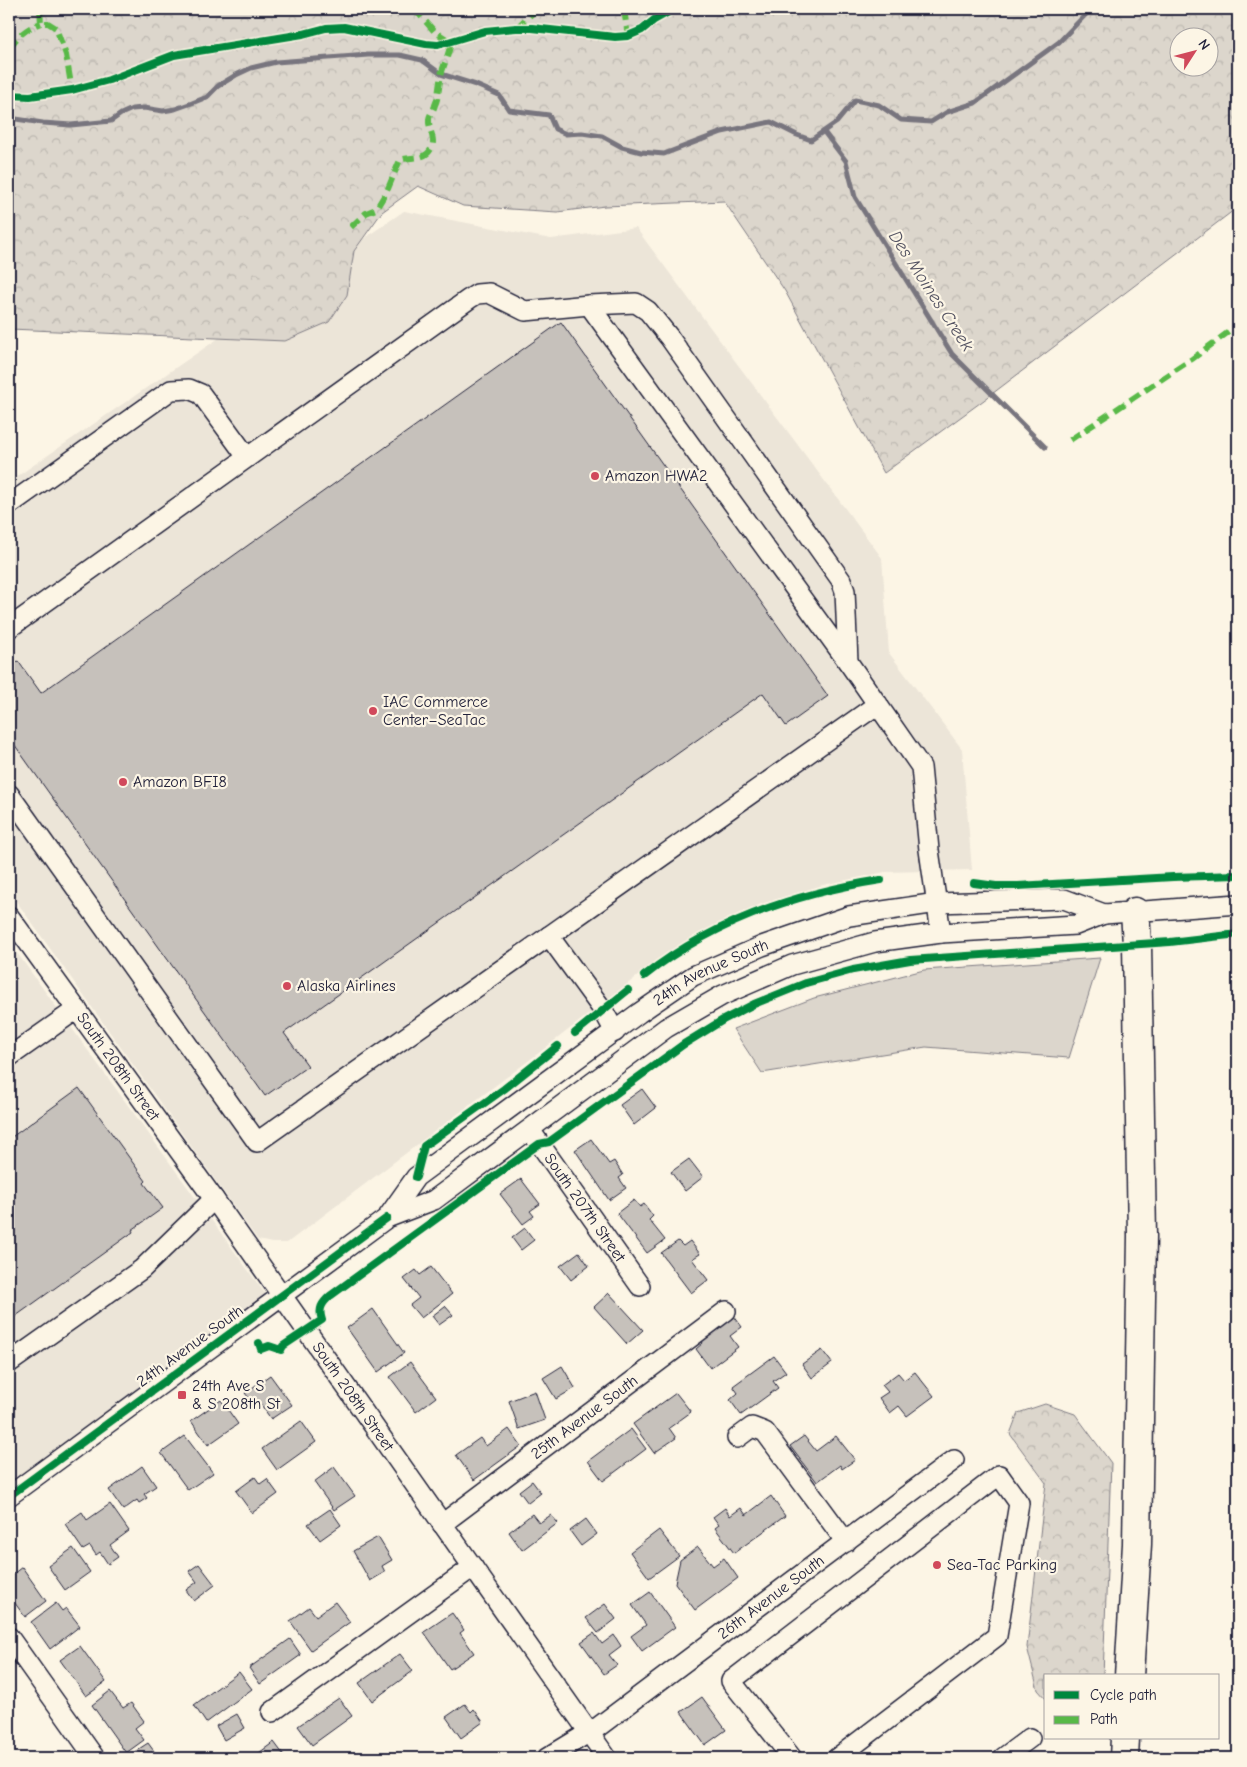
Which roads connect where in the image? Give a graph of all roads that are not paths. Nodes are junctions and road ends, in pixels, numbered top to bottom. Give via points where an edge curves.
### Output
1 (589, 305) junction
2 (247, 457) junction
3 (9, 505) edge
4 (9, 628) edge
5 (848, 662) junction
6 (878, 704) junction
7 (9, 794) edge
8 (937, 903) junction
9 (1238, 904) edge
10 (1135, 912) junction
11 (1104, 914) junction
12 (9, 916) edge
13 (941, 933) junction
14 (549, 936) junction
15 (77, 1009) junction
16 (615, 1032) junction
17 (9, 1057) edge
18 (530, 1130) junction
19 (214, 1199) junction
20 (387, 1218) junction
21 (640, 1286) dead end
22 (282, 1296) junction
23 (726, 1311) dead end
24 (9, 1364) edge
25 (737, 1438) dead end
26 (954, 1460) dead end
27 (9, 1496) edge
28 (442, 1524) junction
29 (846, 1542) junction
30 (473, 1567) junction
31 (9, 1637) edge
32 (1129, 1674) edge
33 (272, 1712) dead end
34 (590, 1733) junction
35 (1030, 1738) dead end
36 (1125, 1740) edge
37 (95, 1758) edge
38 (547, 1758) edge
39 (608, 1758) edge
40 (792, 1758) edge
41 (837, 1758) edge
42 (1003, 1758) edge
43 (1124, 1758) edge

1 - 2 street via 525,311 489,294 477,294
1 - 5 street
1 - 5 street via 636,303 648,311 669,338 841,580
2 - 3 street via 200,394 189,389 171,390
2 - 4 street
5 - 6 street
6 - 8 street via 921,767
6 - 14 street
7 - 14 street via 257,1142
8 - 11 street, 24th Avenue South via 1064,899
8 - 13 street
8 - 16 street, 24th Avenue South via 848,916 762,946 693,976
9 - 10 street, 24th Avenue South
10 - 11 street, 24th Avenue South
10 - 32 highway via 1142,1236 1136,1544
11 - 13 street, 24th Avenue South via 1076,925
12 - 15 street, South 208th Street
13 - 18 street, 24th Avenue South via 875,942 792,965 723,995 666,1028
14 - 16 street via 603,1010
15 - 17 street
15 - 19 street, South 208th Street
16 - 20 street, 24th Avenue South via 416,1177
18 - 20 street, 24th Avenue South via 434,1200
18 - 21 street, South 207th Street
19 - 22 street, South 208th Street
19 - 24 street via 142,1269
20 - 22 street, 24th Avenue South
22 - 27 street, 24th Avenue South
22 - 28 street, South 208th Street
23 - 28 street, 25th Avenue South
25 - 29 street via 752,1427 765,1432
26 - 29 street, 26th Avenue South
28 - 30 street, South 208th Street
29 - 34 street, 26th Avenue South
30 - 33 street
30 - 34 street, South 208th Street
31 - 37 street
34 - 38 street, 26th Avenue South
34 - 39 street, South 208th Street
35 - 42 street
36 - 43 highway
40 - 41 street via 731,1681 998,1475 1018,1503 997,1636

